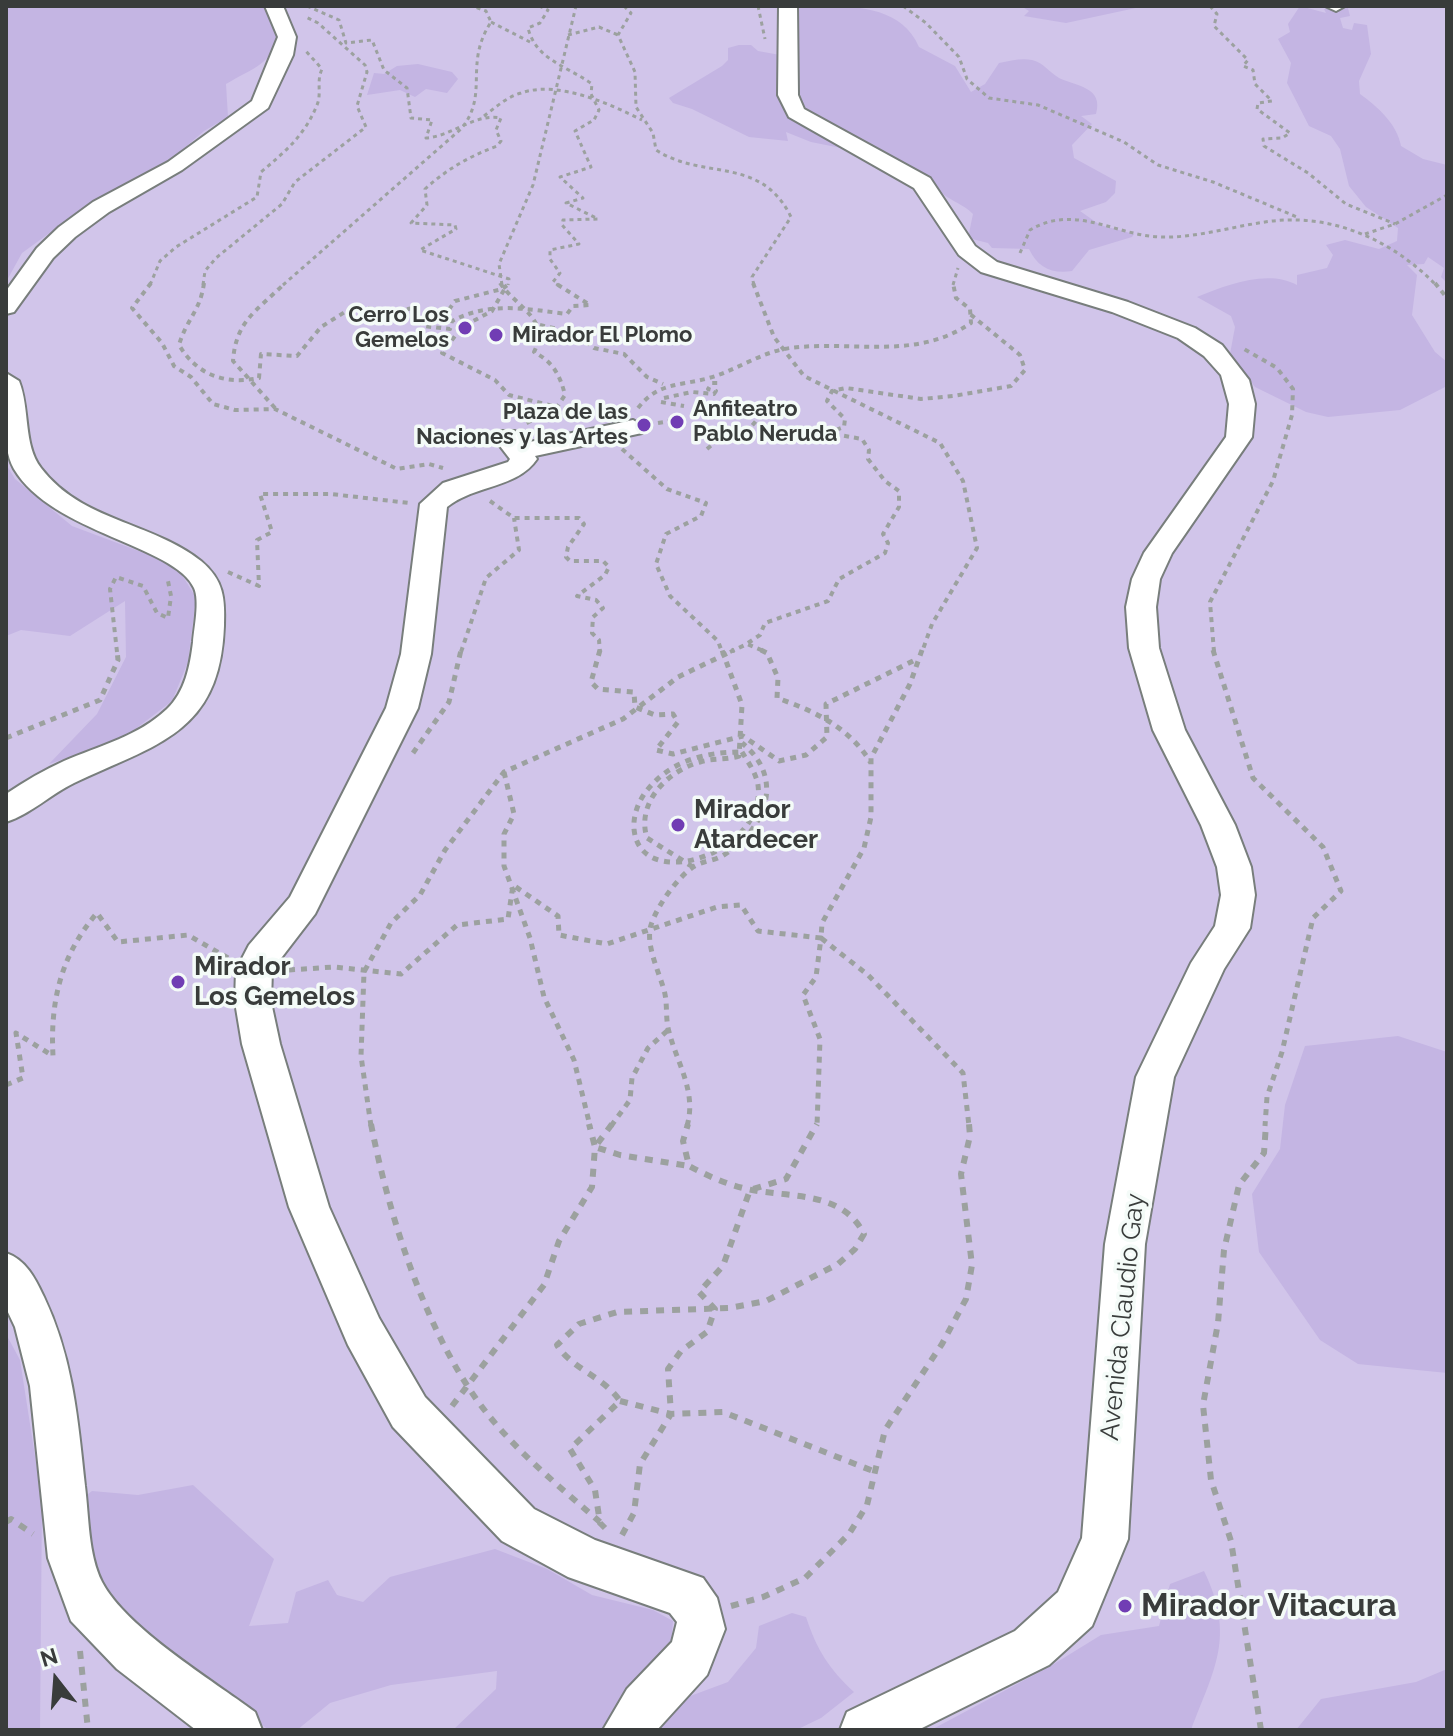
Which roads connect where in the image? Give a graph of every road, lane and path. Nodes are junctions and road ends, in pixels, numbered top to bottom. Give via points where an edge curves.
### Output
1 (274, 6) edge
2 (297, 6) edge
3 (307, 6) edge
4 (472, 6) edge
5 (539, 6) edge
6 (576, 6) edge
7 (624, 6) edge
8 (788, 6) edge
9 (903, 6) edge
10 (1210, 6) edge
11 (306, 17) junction
12 (491, 22) junction
13 (307, 31) dead end
14 (568, 35) junction
15 (618, 35) junction
16 (305, 39) dead end
17 (530, 42) junction
18 (562, 65) junction
19 (555, 93) junction
20 (593, 101) junction
21 (643, 121) junction
22 (465, 127) junction
23 (1447, 195) edge
24 (1298, 218) junction
25 (1395, 224) junction
26 (1364, 234) junction
27 (1020, 253) dead end
28 (975, 258) junction
29 (498, 276) junction
30 (504, 289) junction
31 (1447, 298) edge
32 (494, 306) junction
33 (6, 307) edge
34 (524, 307) junction
35 (970, 314) junction
36 (452, 321) junction
37 (540, 325) junction
38 (783, 349) junction
39 (248, 380) junction
40 (6, 381) edge
41 (692, 381) junction
42 (718, 383) dead end
43 (664, 384) junction
44 (832, 391) junction
45 (692, 392) junction
46 (684, 406) dead end
47 (557, 407) junction
48 (275, 409) junction
49 (760, 416) dead end
50 (686, 419) dead end
51 (645, 426) junction
52 (704, 428) dead end
53 (732, 428) dead end
54 (746, 433) dead end
55 (606, 434) junction
56 (693, 441) dead end
57 (512, 445) junction
58 (707, 449) dead end
59 (464, 485) junction
60 (514, 518) junction
61 (747, 644) junction
62 (724, 656) junction
63 (916, 660) junction
64 (635, 707) junction
65 (828, 721) junction
66 (742, 739) junction
67 (742, 752) junction
68 (408, 761) dead end
69 (871, 764) junction
70 (504, 772) junction
71 (6, 810) edge
72 (687, 862) junction
73 (693, 867) junction
74 (513, 885) junction
75 (650, 927) junction
76 (821, 938) junction
77 (257, 964) junction
78 (364, 972) junction
79 (668, 1030) junction
80 (6, 1085) edge
81 (595, 1147) junction
82 (689, 1166) junction
83 (750, 1190) junction
84 (6, 1271) edge
85 (715, 1309) junction
86 (467, 1385) junction
87 (620, 1401) junction
88 (450, 1409) dead end
89 (671, 1414) junction
90 (873, 1471) junction
91 (600, 1523) junction
92 (626, 1562) junction
93 (700, 1615) junction
94 (237, 1730) edge
95 (628, 1730) edge
96 (865, 1730) edge

1 - 33 street via 287,37 261,104 175,166 67,232
2 - 11 path
3 - 22 path via 339,20 346,43 372,40 384,70 407,88 411,118 432,120 426,138
4 - 12 path via 486,11
5 - 17 path via 548,10 540,23 528,28
6 - 14 path
7 - 15 path via 631,13
8 - 28 street via 788,95 796,113 922,183 965,251
9 - 24 path via 959,57 967,79 989,98 1038,105 1124,142 1158,165
10 - 25 path via 1217,14 1214,26 1245,54 1243,66 1253,70 1255,84 1272,101 1258,103 1257,109 1290,133 1263,139 1264,146 1346,204
11 - 13 path
11 - 39 path via 365,65 357,106 366,127 295,182 282,204 205,271 201,306 185,324 179,345 215,379
12 - 17 path
12 - 22 path via 478,39 475,112
14 - 15 path via 605,27
14 - 18 path
15 - 21 path via 635,72 634,95
16 - 48 path via 304,48 322,69 316,83 321,94 299,140 261,172 257,197 160,261 150,286 132,308 174,366 213,404 235,410
17 - 18 path via 539,54
18 - 19 path
18 - 20 path via 592,84
19 - 20 path
19 - 22 path via 526,91
19 - 29 path via 525,210
20 - 21 path
20 - 34 path via 597,116 575,131 591,167 560,177 583,198 566,203 598,219 563,220 579,244 550,250 560,273 553,282 590,305 573,306 567,314
21 - 38 path via 664,157 755,175 788,207 791,217 785,231 752,277 759,307
22 - 29 path via 499,117 496,136 501,141 444,172 425,189 427,205 411,223 455,225 420,250 430,258
22 - 39 path via 321,249 241,326 233,361
23 - 25 path
24 - 26 path
24 - 27 path via 1160,238 1062,217 1032,227 1022,238
25 - 26 path
26 - 31 path via 1389,246 1438,284
28 - 35 path via 955,270 952,281 956,298
28 - 96 street, Avenida Claudio Gay via 1174,329 1208,348 1237,381 1243,416 1239,437 1158,553 1146,579 1140,629 1169,730 1218,825 1238,895 1232,928 1209,963 1155,1077 1125,1244 1105,1539 1099,1559 1075,1609 1032,1648
29 - 30 path
29 - 30 path via 509,279
30 - 32 path
30 - 34 path
30 - 36 path via 469,294 450,304 443,318
32 - 34 path
32 - 36 path via 476,308
32 - 47 path via 449,337 442,353 495,380 509,395
34 - 37 path
35 - 38 path via 971,323 956,337 927,346 839,343
35 - 44 path via 1020,355 1025,370 1011,386 921,399 846,388
36 - 39 path via 450,329 423,326 413,308 388,313 376,306 358,306 327,322 299,355 261,354 260,376
37 - 43 path via 576,333 594,348 624,354 647,377
37 - 47 path via 542,340 534,352 558,369 565,395
38 - 41 path
38 - 44 path via 800,375
39 - 48 path
40 - 71 street via 15,400 19,453 52,497 93,523 186,561 209,587 201,673 189,704 169,724 59,777
41 - 43 path
41 - 45 path
42 - 45 path via 708,389 714,394
43 - 51 path via 649,392 637,409
44 - 61 path via 827,401 845,419 844,427 828,433 862,439 868,459 899,491 899,507 883,534 888,543 885,553 839,579 828,601 765,623 760,635
44 - 63 path via 940,443 963,481 977,548
45 - 46 path via 663,400
47 - 55 path via 602,418
47 - 57 path via 534,417
48 - 59 path via 397,469 429,464 446,469
49 - 54 path
50 - 51 path
51 - 55 street
52 - 56 path
53 - 58 path
55 - 57 street
55 - 62 path via 667,489 706,503 701,516 666,534 656,564 670,596 718,641
57 - 59 street via 524,459 518,468
59 - 60 path
59 - 77 street via 434,504 416,654 402,708 303,905
60 - 64 path via 579,518 584,524 566,557 603,561 609,567 577,596 596,600 603,608 593,617 600,658 591,682 598,689 634,692
60 - 68 path via 519,550 486,578 449,702
61 - 62 path
61 - 65 path via 767,653 778,678 777,698
62 - 64 path via 678,677
62 - 66 path via 742,705
63 - 65 path via 826,704
63 - 69 path via 910,684
64 - 66 path via 655,715 673,714 678,722 656,750 662,755 714,740
64 - 70 path via 623,719
65 - 66 path via 827,737 819,747 783,762 765,754 757,742
65 - 69 path via 861,743
66 - 67 path
66 - 73 path via 765,767 767,801 747,834 722,856
67 - 72 path via 758,785 748,822 726,846
67 - 72 path via 726,762 702,761 682,769 648,803 642,818 647,838
67 - 72 path via 684,760 647,788 632,814 631,833 639,845 654,857
69 - 76 path via 871,817 864,848 822,923
70 - 74 path via 514,814 504,834 504,866
70 - 78 path via 445,850 420,895 391,923
72 - 73 path
73 - 75 path via 667,896
74 - 75 path via 558,916 559,935 607,944
74 - 78 path via 508,919 457,925 401,974
74 - 81 path via 544,997 574,1060
75 - 76 path via 741,905 758,931
75 - 79 path via 668,1003
76 - 83 path via 816,977 803,995 820,1039 817,1127 786,1179
76 - 90 path via 868,975 963,1073 970,1136 961,1174 972,1265 966,1299 885,1430
77 - 78 path via 284,971 334,967
77 - 80 path via 226,958 188,935 118,942 97,913 75,935 57,989 50,1019 53,1056 16,1033 23,1078
77 - 92 street via 253,1002 299,1179 363,1331 401,1400 518,1525 552,1545
78 - 86 path via 361,1056 377,1155 423,1302
79 - 81 path via 648,1048 632,1078 630,1100
79 - 82 path via 687,1080 689,1120 683,1141
81 - 82 path
81 - 86 path via 592,1187 559,1241 544,1285
82 - 83 path
83 - 85 path via 723,1266 699,1292
83 - 85 path via 808,1195 856,1218 864,1234 856,1251 796,1288 751,1306
84 - 94 street via 28,1301 42,1337 53,1386 70,1558 88,1606
85 - 87 path via 670,1307 602,1317 579,1324 557,1345 563,1357 600,1376
85 - 89 path via 707,1332 681,1351 668,1369
86 - 88 path
86 - 91 path via 521,1452
87 - 89 path
87 - 91 path via 570,1449 595,1490
89 - 90 path via 723,1412
89 - 92 path via 640,1464
90 - 93 path via 867,1505 855,1525 805,1578
91 - 92 path
92 - 93 street via 686,1595
93 - 95 street via 701,1629 690,1658

